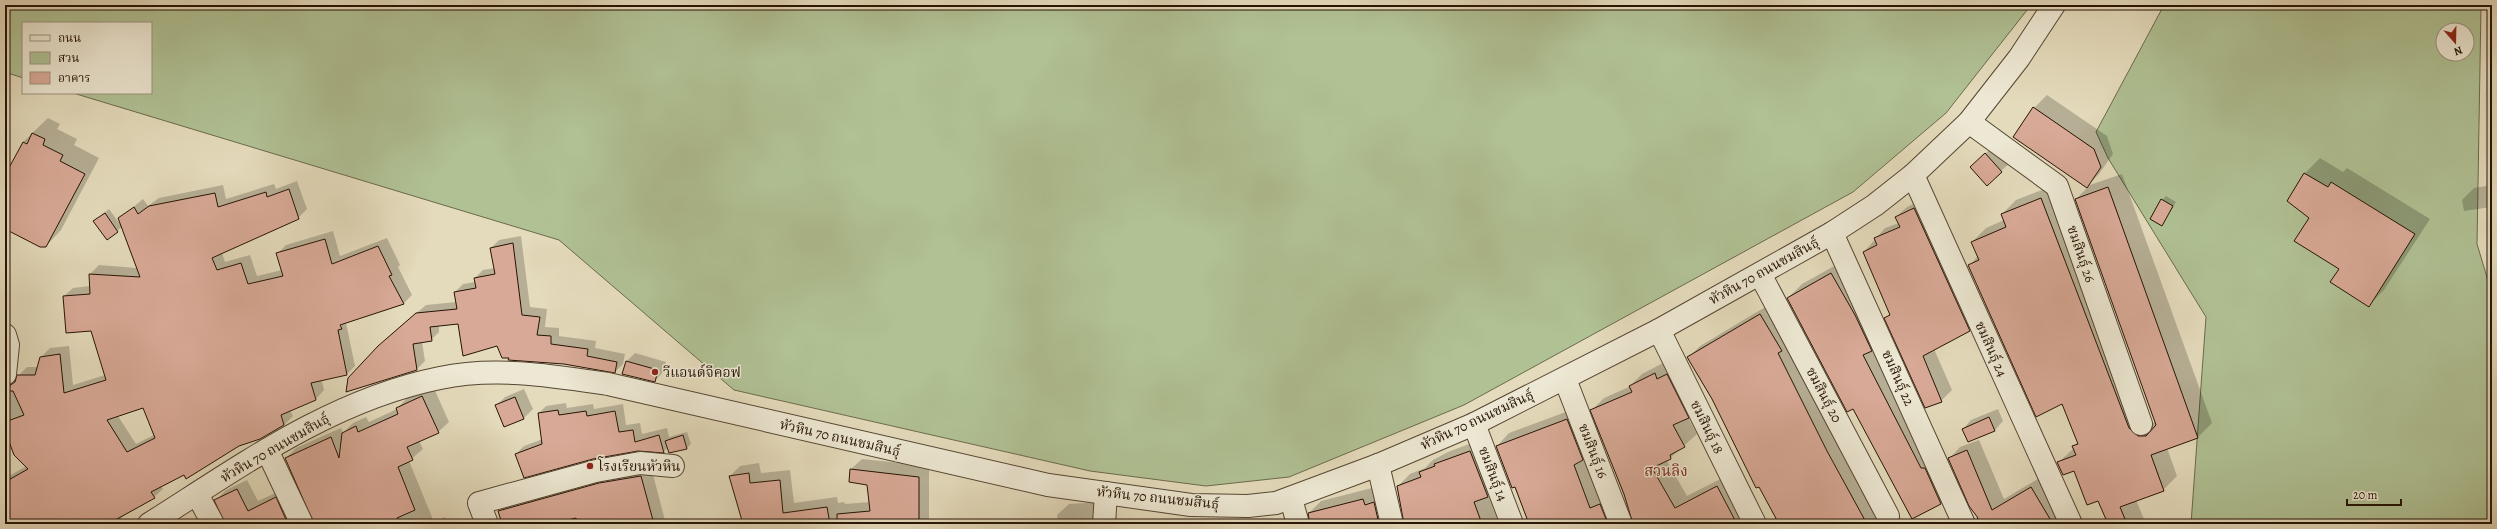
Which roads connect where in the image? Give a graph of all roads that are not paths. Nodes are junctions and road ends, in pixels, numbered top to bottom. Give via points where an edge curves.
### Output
1 (2054, 5) edge
2 (1969, 122) junction
3 (1913, 175) junction
4 (1832, 233) junction
5 (1760, 274) junction
6 (1659, 330) junction
7 (5, 334) edge
8 (5, 374) edge
9 (1565, 379) junction
10 (1474, 424) junction
11 (2141, 424) dead end
12 (267, 450) junction
13 (1378, 465) junction
14 (673, 466) dead end
15 (1106, 493) junction
16 (197, 494) junction
17 (1291, 498) junction
18 (1190, 514) edge
19 (1888, 516) dead end
20 (149, 524) edge
21 (212, 524) edge
22 (302, 524) edge
23 (487, 524) edge
24 (1104, 524) edge
25 (1298, 524) edge
26 (1392, 524) edge
27 (1512, 524) edge
28 (1621, 524) edge
29 (1755, 524) edge
30 (1964, 524) edge
31 (2071, 524) edge

1 - 2 street, หัวหิน 70 ถนนชมสินธุ์ via 2019,58
2 - 3 street, หัวหิน 70 ถนนชมสินธุ์
2 - 11 street, ชมสินธุ์ 26 via 2057,186
3 - 4 street, หัวหิน 70 ถนนชมสินธุ์ via 1875,205
3 - 31 street, ชมสินธุ์ 24
4 - 5 street, หัวหิน 70 ถนนชมสินธุ์
4 - 30 street, ชมสินธุ์ 22
5 - 6 street, หัวหิน 70 ถนนชมสินธุ์
5 - 19 street, ชมสินธุ์ 20
6 - 9 street, หัวหิน 70 ถนนชมสินธุ์
6 - 29 street, ชมสินธุ์ 18
7 - 8 street via 8,345
9 - 10 street, หัวหิน 70 ถนนชมสินธุ์
9 - 28 street, ชมสินธุ์ 16
10 - 13 street, หัวหิน 70 ถนนชมสินธุ์
10 - 27 street, ชมสินธุ์ 14
12 - 15 street, หัวหิน 70 ถนนชมสินธุ์ via 307,426 342,410 441,377 490,373 545,374 608,384 1048,485
12 - 16 street, หัวหิน 70 ถนนชมสินธุ์
12 - 22 street
13 - 17 street, หัวหิน 70 ถนนชมสินธุ์
13 - 26 street
14 - 23 street via 640,463 596,471 479,503
15 - 18 street, หัวหิน 70 ถนนชมสินธุ์
15 - 24 street
16 - 20 street, หัวหิน 70 ถนนชมสินธุ์
16 - 21 street
17 - 18 street, หัวหิน 70 ถนนชมสินธุ์ via 1276,503
17 - 25 street

